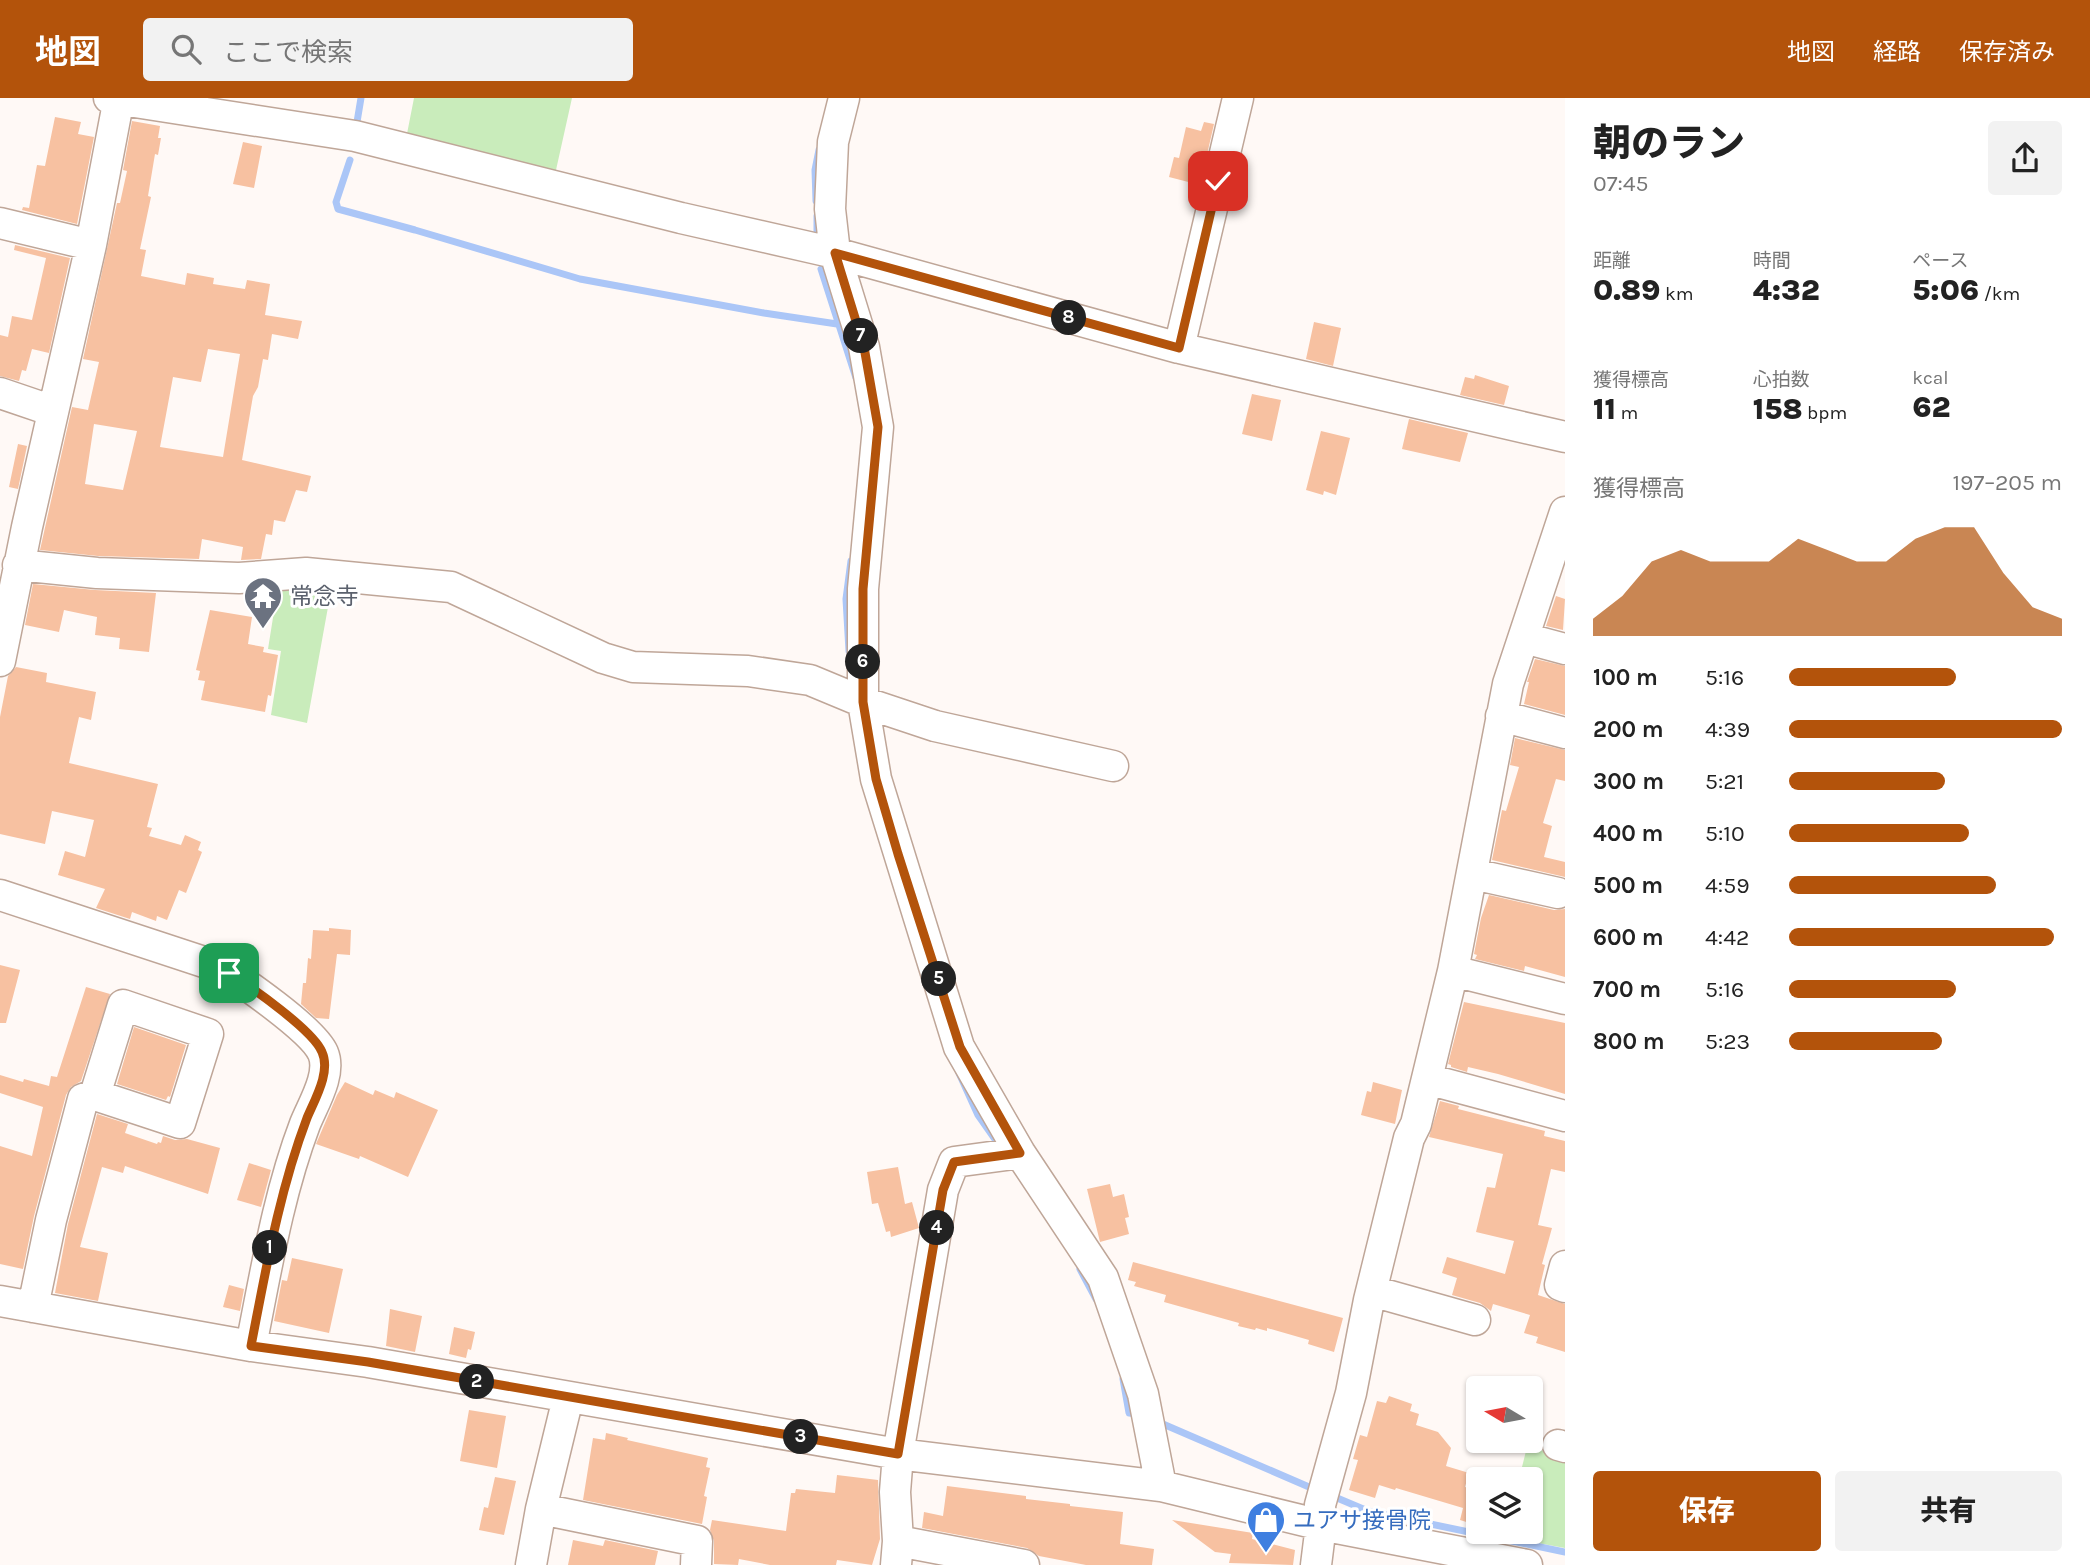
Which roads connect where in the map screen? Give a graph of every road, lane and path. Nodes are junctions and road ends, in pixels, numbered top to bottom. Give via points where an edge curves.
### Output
1 (844, 98) edge
2 (1238, 98) edge
3 (115, 99) edge
4 (0, 223) edge
5 (91, 245) junction
6 (835, 253) junction
7 (1179, 348) junction
8 (0, 393) edge
9 (53, 411) junction
10 (1565, 438) edge
11 (1565, 512) edge
12 (1558, 554) edge
13 (13, 559) edge
14 (1524, 638) junction
15 (1565, 649) edge
16 (0, 661) edge
17 (863, 702) junction
18 (1501, 716) junction
19 (1565, 733) edge
20 (1113, 766) dead end
21 (1473, 874) junction
22 (1558, 894) dead end
23 (0, 895) edge
24 (1453, 971) junction
25 (1565, 999) edge
26 (1427, 1079) junction
27 (94, 1094) dead end
28 (1565, 1116) edge
29 (1020, 1153) junction
30 (1565, 1266) edge
31 (1565, 1287) edge
32 (1372, 1291) junction
33 (0, 1301) edge
34 (33, 1307) junction
35 (1475, 1320) dead end
36 (251, 1346) junction
37 (568, 1398) junction
38 (898, 1454) junction
39 (1161, 1486) junction
40 (541, 1509) junction
41 (1321, 1525) junction
42 (897, 1553) edge
43 (531, 1565) edge
44 (696, 1565) edge
45 (1024, 1565) edge
46 (1316, 1565) edge
47 (1527, 1565) edge

1 - 6 street via 833,142 830,209
2 - 7 street
3 - 5 street
3 - 6 street via 355,136
4 - 5 street
5 - 9 street
6 - 7 street
6 - 17 street via 864,347 878,427 863,589
7 - 10 street
8 - 9 street
9 - 13 street
11 - 12 street
12 - 14 street
13 - 16 street
13 - 17 street via 97,573 239,578 306,573 451,587 603,658 633,667 748,671 810,680
14 - 15 street
14 - 18 street
17 - 20 street via 935,726
17 - 29 street via 876,779 960,1047
18 - 19 street
18 - 21 street
21 - 22 street
21 - 24 street
23 - 36 street via 216,966 276,1008 323,1053 325,1071 291,1160 277,1213
24 - 25 street
24 - 26 street
26 - 28 street
26 - 32 street
27 - 34 street via 83,1099
29 - 38 street via 954,1162 943,1190
29 - 39 street via 1103,1278 1143,1394
30 - 31 street via 1560,1286
32 - 35 street
32 - 41 street via 1351,1393 1320,1505
33 - 34 street
34 - 36 street
36 - 37 street
37 - 38 street
37 - 40 street
38 - 39 street
38 - 42 street
39 - 41 street
40 - 43 street
40 - 44 street via 697,1541
41 - 46 street
41 - 47 street
42 - 45 street

